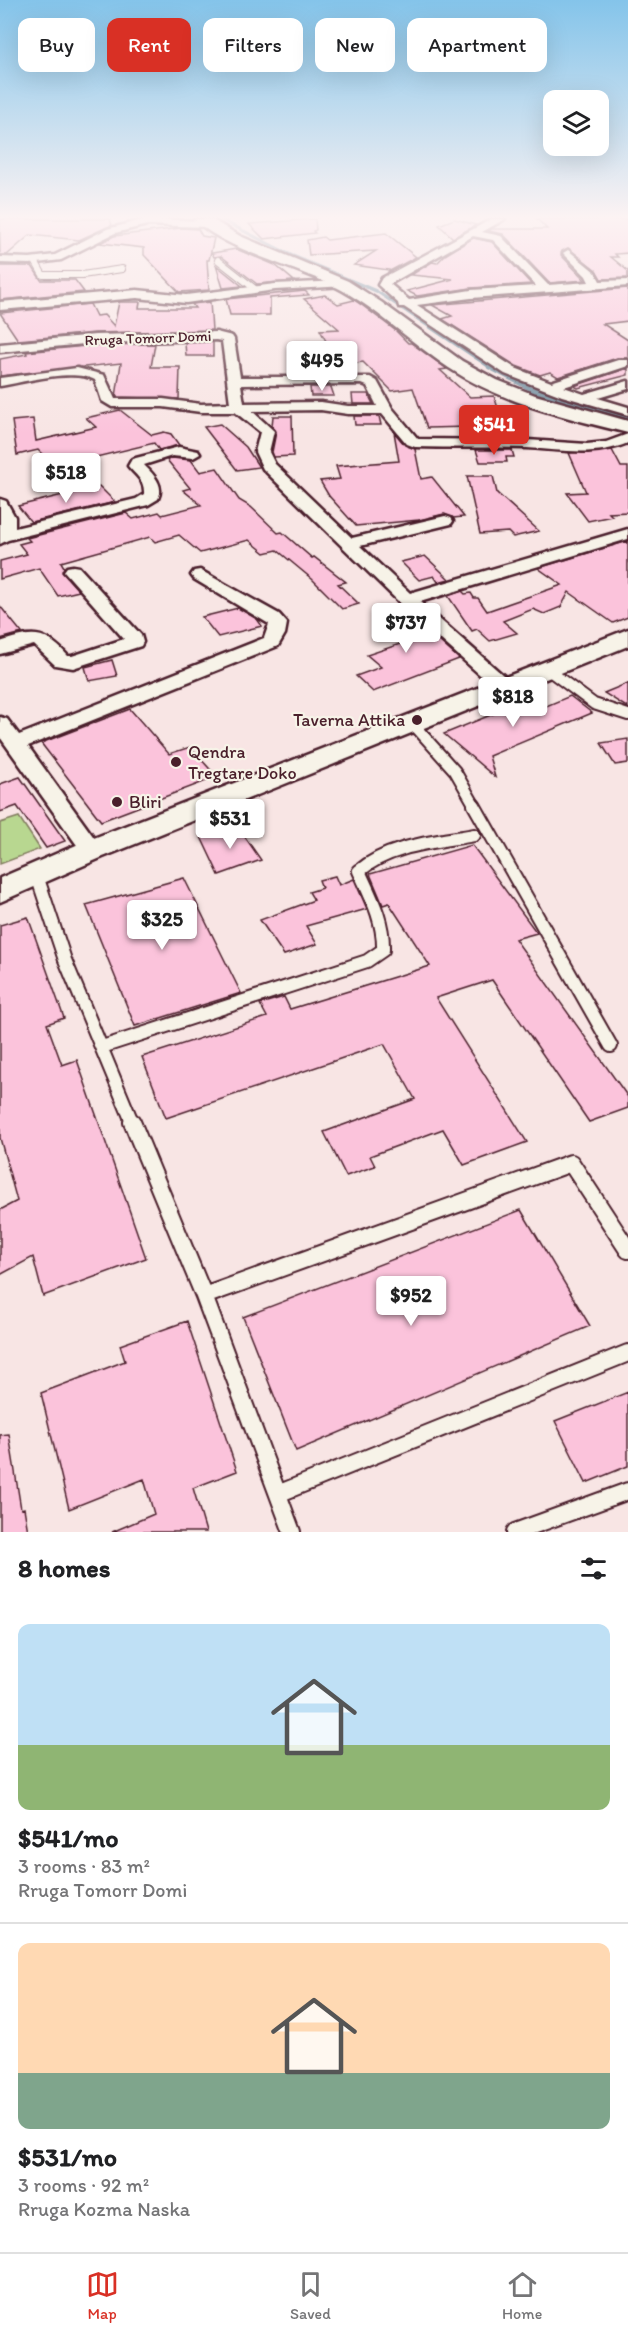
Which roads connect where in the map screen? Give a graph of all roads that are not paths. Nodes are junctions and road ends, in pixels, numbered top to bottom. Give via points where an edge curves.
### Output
1 (245, 290) edge
2 (354, 290) edge
3 (389, 290) edge
4 (514, 290) edge
5 (407, 304) junction
6 (0, 306) edge
7 (386, 308) junction
8 (0, 348) edge
9 (623, 363) dead end
10 (233, 381) junction
11 (0, 382) edge
12 (628, 385) edge
13 (550, 387) junction
14 (583, 398) junction
15 (237, 406) junction
16 (386, 410) junction
17 (628, 411) edge
18 (628, 427) edge
19 (628, 438) edge
20 (613, 444) junction
21 (193, 454) dead end
22 (627, 456) edge
23 (0, 504) edge
24 (445, 521) dead end
25 (628, 534) edge
26 (2, 538) edge
27 (347, 544) junction
28 (72, 571) dead end
29 (200, 575) dead end
30 (407, 600) junction
31 (628, 637) edge
32 (0, 648) edge
33 (547, 669) junction
34 (505, 687) junction
35 (628, 715) edge
36 (0, 723) edge
37 (413, 724) junction
38 (15, 744) junction
39 (474, 835) dead end
40 (92, 850) junction
41 (36, 873) junction
42 (0, 891) edge
43 (611, 1046) dead end
44 (102, 1047) junction
45 (628, 1250) edge
46 (204, 1296) junction
47 (628, 1353) edge
48 (628, 1491) edge
49 (280, 1493) junction
50 (292, 1532) edge
51 (514, 1532) edge

1 - 6 street via 186,299 137,294
2 - 7 main road
3 - 5 street
4 - 5 street
5 - 7 street
5 - 13 street via 480,354
7 - 18 main road via 426,344 471,375 496,387
8 - 10 street, Rruga Tomorr Domi via 95,339 221,336 229,342
9 - 13 street
10 - 15 street, Rruga Tomorr Domi
10 - 16 street via 365,380 372,384
11 - 15 street via 88,373 101,379 112,403
12 - 14 street
13 - 14 street
14 - 17 street
15 - 16 street
15 - 27 street via 267,430 262,452 268,466
16 - 20 street via 415,442 578,448
19 - 20 street
20 - 22 street
21 - 26 street via 174,452 137,462 136,466 151,479 153,488 152,496 142,502
23 - 26 street via 8,516
24 - 27 street
25 - 30 street
27 - 30 street
28 - 32 street via 134,642 67,662 40,639
29 - 38 street via 273,618 278,623 271,642
30 - 34 street
31 - 33 main road
33 - 34 main road
33 - 35 lane via 594,704
34 - 37 main road
36 - 38 street
37 - 40 main road
37 - 43 lane via 455,771
38 - 40 street
39 - 44 lane via 381,856 363,865 359,871 385,934 383,950 367,961
40 - 41 main road
41 - 42 main road
41 - 44 lane via 65,960
44 - 46 lane
45 - 46 lane via 571,1162
46 - 49 lane
47 - 49 lane
48 - 51 lane
49 - 50 lane

